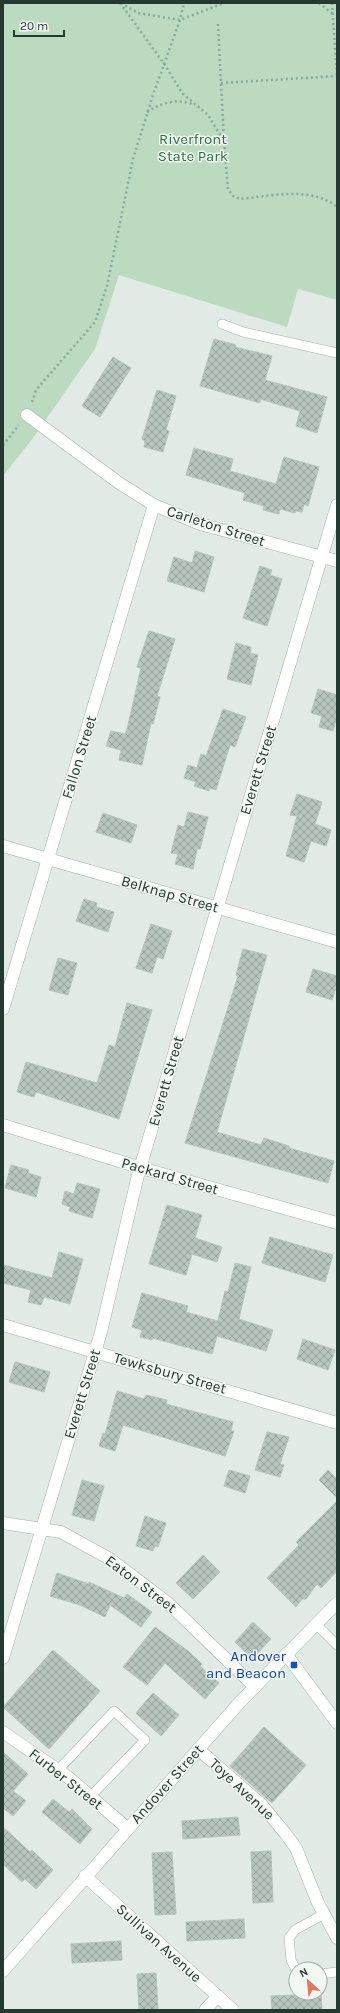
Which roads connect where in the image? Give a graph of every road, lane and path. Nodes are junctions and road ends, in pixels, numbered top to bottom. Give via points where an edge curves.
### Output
1 (121, 3) edge
2 (184, 3) edge
3 (224, 3) edge
4 (319, 3) edge
5 (332, 3) edge
6 (333, 14) junction
7 (180, 20) junction
8 (218, 24) dead end
9 (165, 65) junction
10 (337, 76) edge
11 (221, 83) junction
12 (197, 106) junction
13 (147, 113) junction
14 (224, 141) junction
15 (337, 207) edge
16 (222, 324) dead end
17 (337, 353) edge
18 (27, 415) junction
19 (3, 445) edge
20 (154, 505) junction
21 (337, 505) edge
22 (321, 557) junction
23 (337, 561) edge
24 (3, 846) edge
25 (48, 859) junction
26 (217, 908) junction
27 (337, 942) edge
28 (3, 1009) edge
29 (3, 1125) edge
30 (140, 1167) junction
31 (337, 1223) edge
32 (3, 1325) edge
33 (94, 1352) junction
34 (337, 1423) edge
35 (3, 1522) edge
36 (42, 1529) junction
37 (337, 1603) edge
38 (316, 1624) junction
39 (337, 1645) edge
40 (286, 1654) junction
41 (3, 1658) edge
42 (255, 1687) junction
43 (337, 1724) edge
44 (3, 1732) edge
45 (198, 1749) junction
46 (58, 1770) junction
47 (91, 1796) junction
48 (127, 1828) junction
49 (85, 1876) junction
50 (324, 1914) junction
51 (337, 1938) edge
52 (292, 1961) edge
53 (3, 1971) edge
54 (218, 1996) junction
55 (205, 2010) edge
56 (233, 2010) edge

1 - 7 path via 138,12
1 - 9 path
2 - 7 path
3 - 7 path
4 - 6 path
5 - 6 path
6 - 10 path
7 - 9 path
8 - 11 path
9 - 12 path via 182,93
9 - 13 path
10 - 11 path
11 - 14 path
12 - 13 path via 184,101 171,101
12 - 14 path via 208,115
13 - 18 path via 133,159 107,286 95,322 36,390
14 - 15 path via 226,180 233,196 240,199 308,195 320,197
16 - 17 lane via 243,332
18 - 19 path
18 - 20 street, Carleton Street via 119,483
20 - 22 street, Carleton Street via 200,524
20 - 25 street, Fallon Street
21 - 22 street, Everett Street
22 - 23 street, Carleton Street
22 - 26 street, Everett Street
24 - 25 street, Belknap Street
25 - 26 street, Belknap Street
25 - 28 street, Fallon Street
26 - 27 street, Belknap Street
26 - 30 street, Everett Street
29 - 30 street, Packard Street
30 - 31 street, Packard Street
30 - 33 street, Everett Street
32 - 33 street, Tewksbury Street
33 - 34 street, Tewksbury Street
33 - 36 street, Everett Street
35 - 36 street, Eaton Street
36 - 41 street, Everett Street
36 - 42 street, Eaton Street via 61,1532 110,1559 168,1603
37 - 38 street, Andover Street
38 - 39 lane
38 - 40 street, Andover Street
40 - 42 street, Andover Street
40 - 43 street
42 - 45 street, Andover Street
44 - 46 street, Furber Street
45 - 48 street, Andover Street
45 - 50 street, Toye Avenue via 261,1804 285,1833 296,1848
46 - 47 street, Furber Street
46 - 47 lane via 114,1711 145,1740
47 - 48 street, Furber Street
48 - 49 street, Andover Street
49 - 53 street, Andover Street
49 - 54 street, Sullivan Avenue
50 - 51 street, Toye Avenue
50 - 52 lane via 295,1930 289,1938
54 - 55 street
54 - 56 street, Sullivan Avenue

